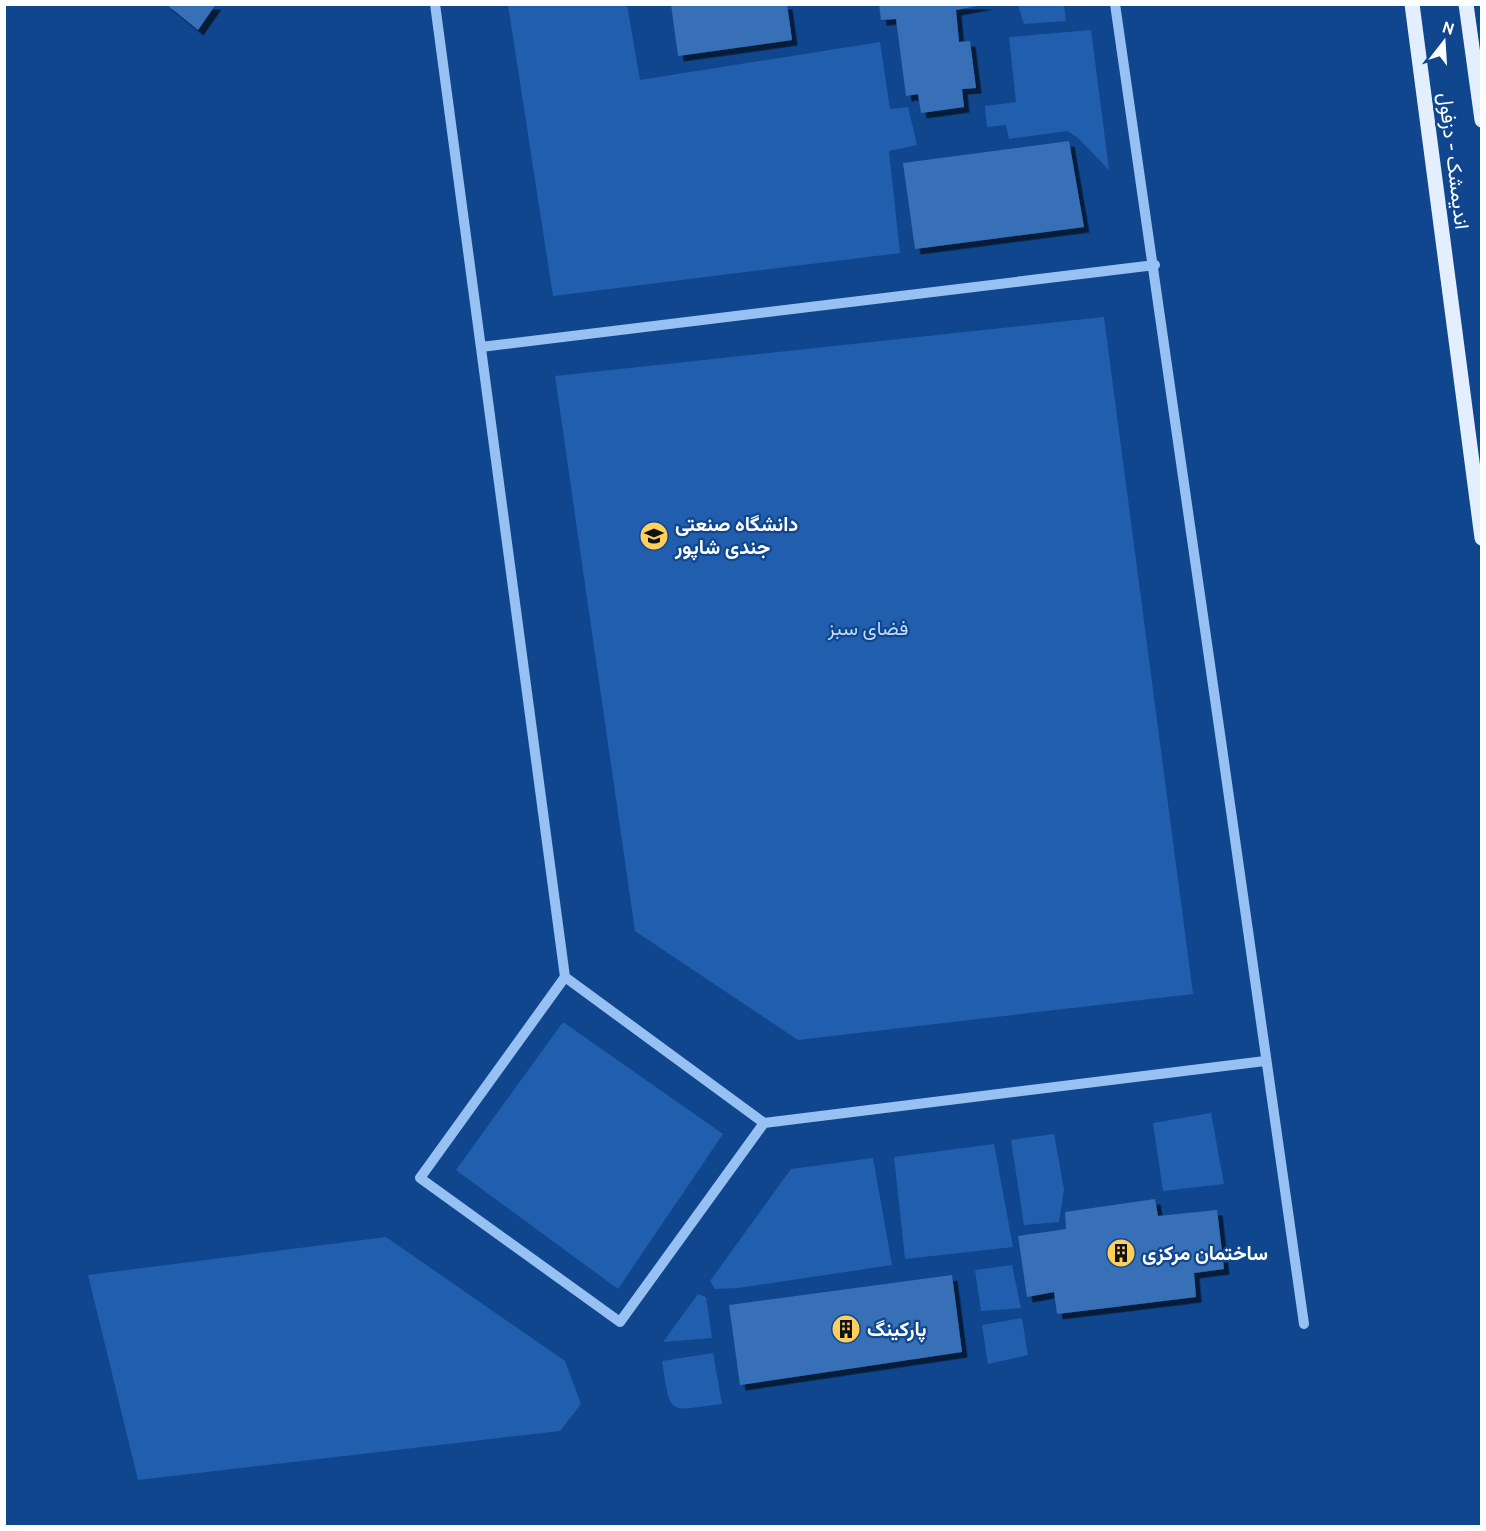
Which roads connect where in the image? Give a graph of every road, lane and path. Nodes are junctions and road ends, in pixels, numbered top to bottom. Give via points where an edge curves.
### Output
1 (435, 4) edge
2 (1115, 4) edge
3 (1412, 4) edge
4 (1466, 4) edge
5 (1482, 120) edge
6 (1155, 265) junction
7 (481, 347) junction
8 (1482, 538) edge
9 (564, 977) junction
10 (1265, 1061) junction
11 (764, 1123) junction
12 (1304, 1324) dead end

1 - 7 lane
2 - 6 lane
3 - 8 main road, اندیمشک - دزفول
4 - 5 main road
6 - 7 lane
6 - 10 lane
7 - 9 lane
9 - 11 lane
9 - 11 lane via 420,1178 620,1322
10 - 11 lane
10 - 12 lane

